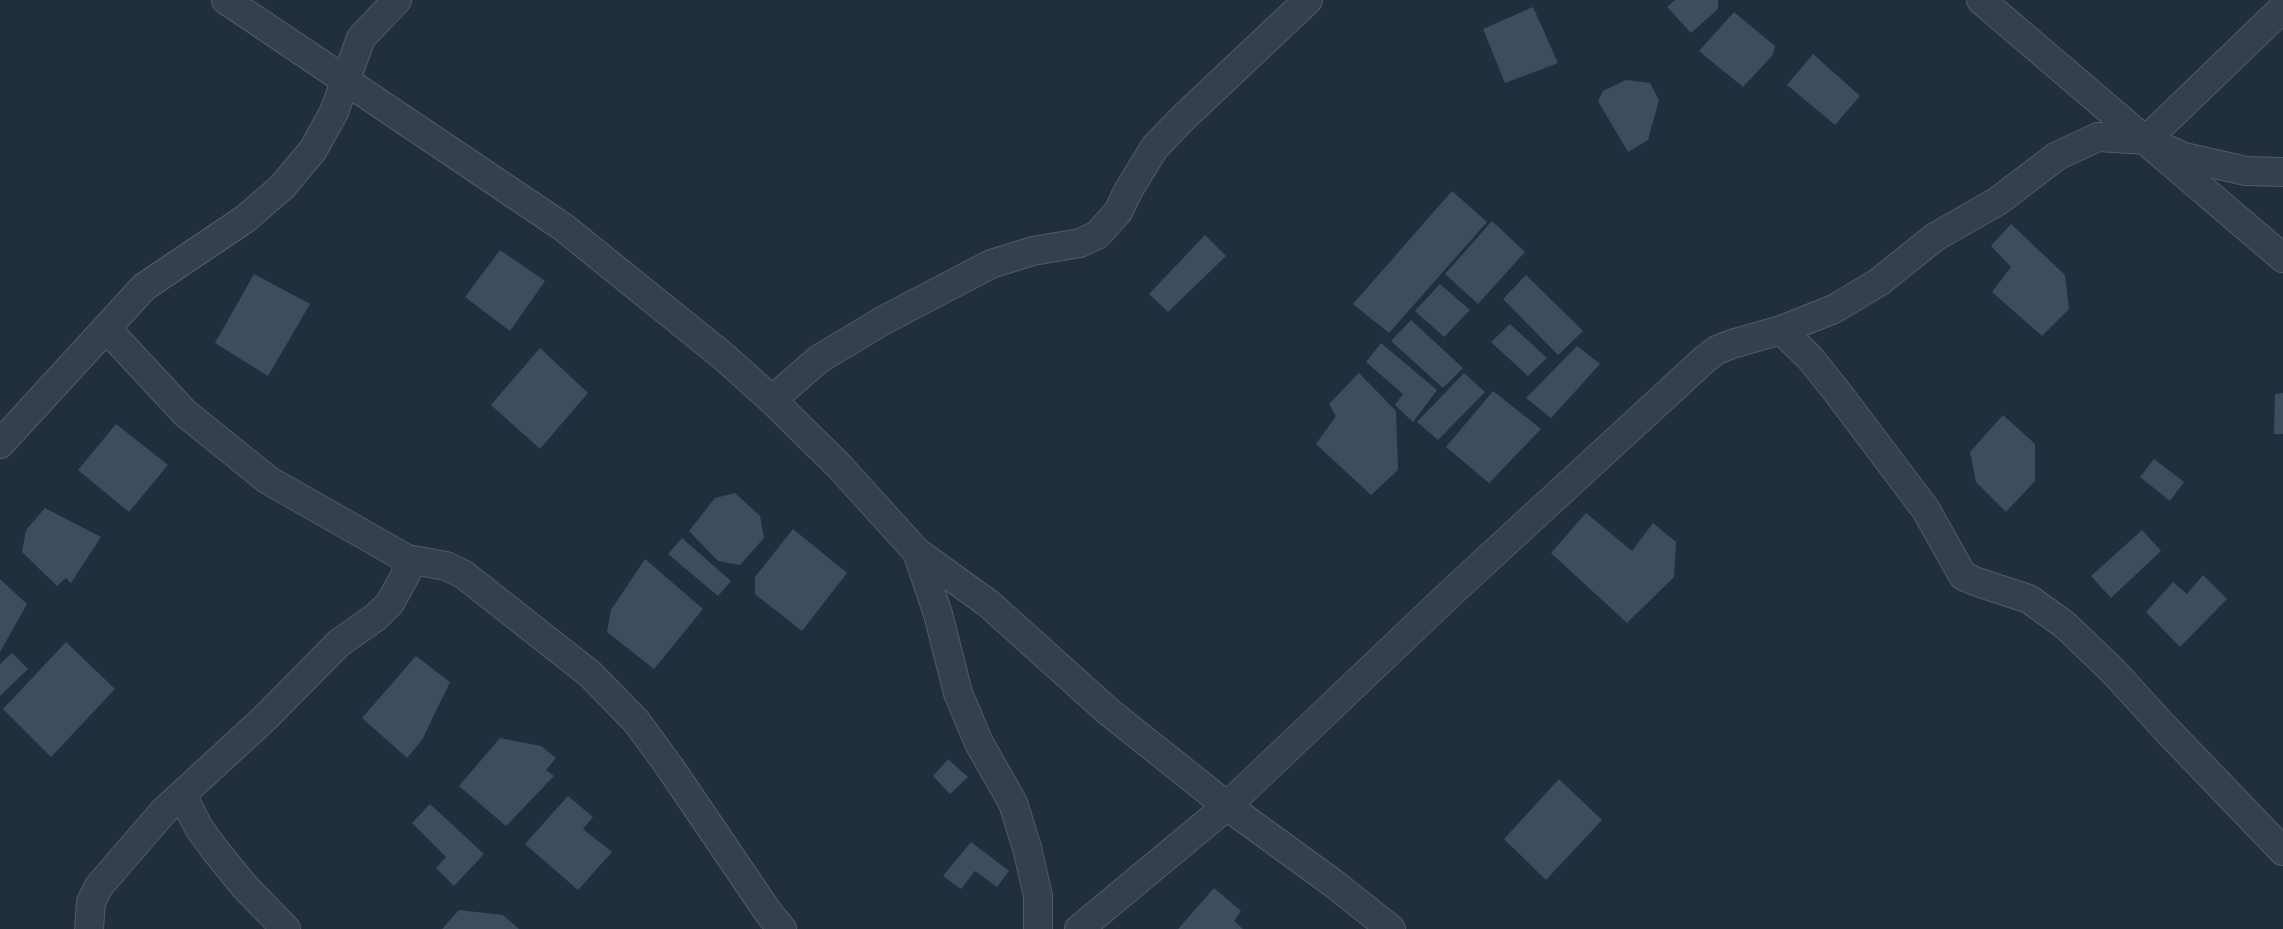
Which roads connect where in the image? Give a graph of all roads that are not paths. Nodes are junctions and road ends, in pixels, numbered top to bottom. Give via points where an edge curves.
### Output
1 (226, 0) edge
2 (397, 0) edge
3 (1308, 0) edge
4 (1981, 0) edge
5 (2283, 8) edge
6 (346, 82) junction
7 (2146, 140) junction
8 (2283, 172) edge
9 (2283, 258) edge
10 (106, 328) junction
11 (1781, 330) junction
12 (772, 400) junction
13 (0, 444) edge
14 (917, 552) junction
15 (407, 559) junction
16 (182, 795) junction
17 (1227, 806) junction
18 (2283, 851) edge
19 (89, 929) edge
20 (286, 929) edge
21 (782, 929) edge
22 (1038, 929) edge
23 (1079, 929) edge
24 (1391, 929) edge

1 - 6 street
2 - 6 street via 361,38
3 - 12 street via 1154,147 1118,212 1097,235 1080,243 1034,251 990,264 884,320 819,359
4 - 7 street
5 - 7 street
6 - 10 street via 334,112 312,150 282,187 245,219 144,287
6 - 12 street via 563,227 723,356
7 - 8 street via 2184,157 2246,171
7 - 9 street
7 - 11 street via 2098,138 2074,147 2057,156 1998,201 1936,237 1879,282 1834,309
10 - 13 street
10 - 15 street via 185,412 253,469
11 - 17 street via 1732,344 1705,359 1454,590
11 - 18 street via 1810,358 1926,510 1963,576 2029,599 2065,625 2114,672
12 - 14 street via 839,466
14 - 17 street via 989,604 1109,712
14 - 22 street via 938,614 958,693 979,743 1016,812 1038,896
15 - 16 street via 406,574 390,603 339,643 266,718
15 - 21 street via 446,566 463,574 590,674 636,721
16 - 19 street via 164,811 99,886 91,902
16 - 20 street via 215,850
17 - 23 street
17 - 24 street via 1334,883

